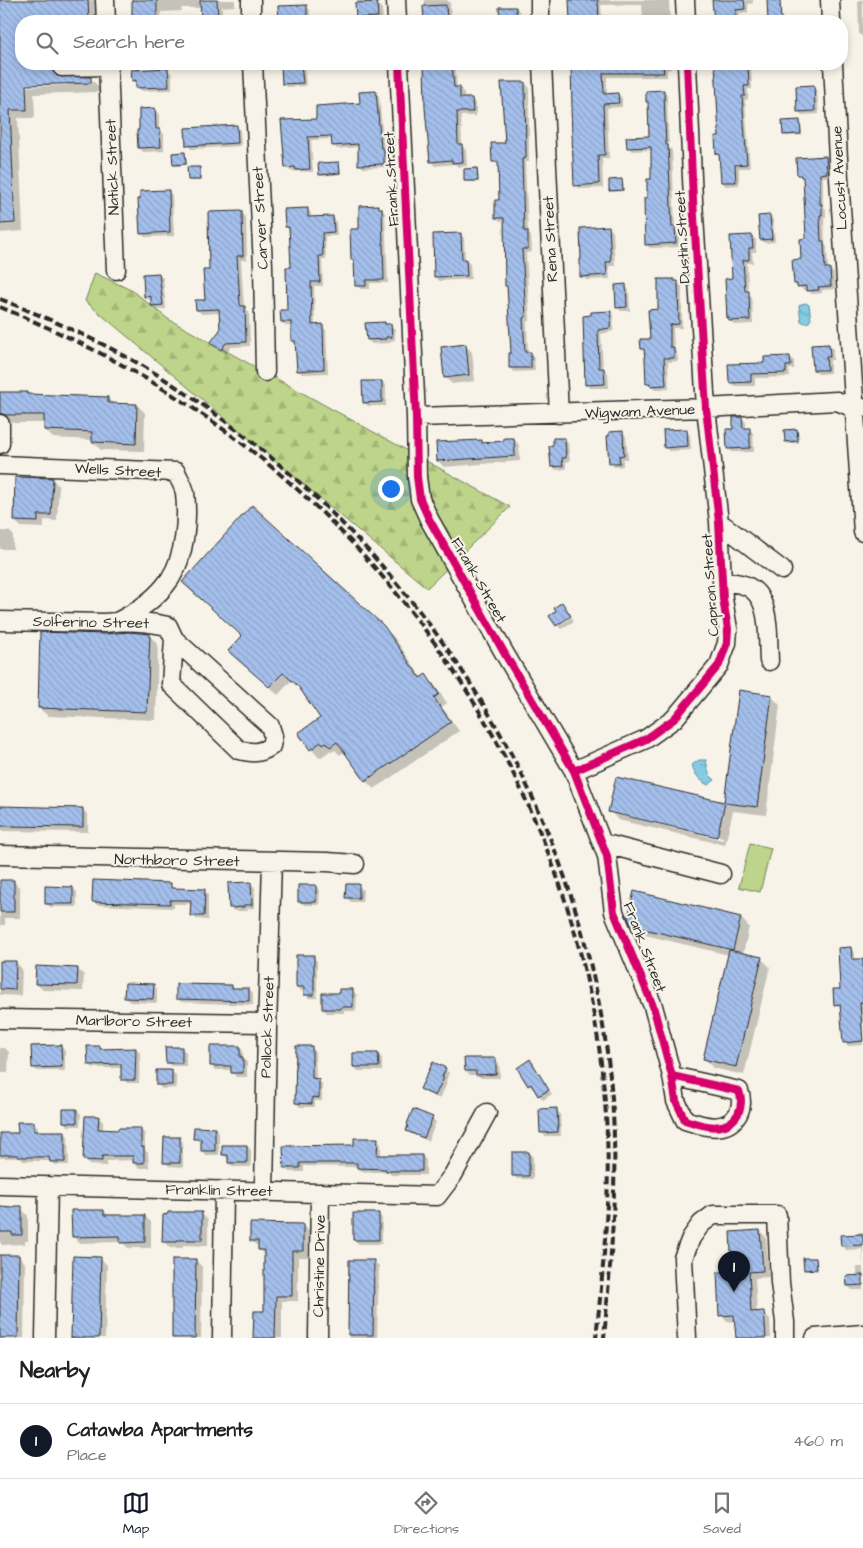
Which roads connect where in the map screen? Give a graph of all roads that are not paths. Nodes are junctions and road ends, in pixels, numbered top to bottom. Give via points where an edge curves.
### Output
1 (105, 0) edge
2 (251, 0) edge
3 (396, 0) edge
4 (540, 0) edge
5 (685, 0) edge
6 (830, 0) edge
7 (106, 15) edge
8 (251, 15) edge
9 (397, 15) edge
10 (540, 15) edge
11 (686, 15) edge
12 (831, 15) edge
13 (108, 70) edge
14 (253, 70) edge
15 (399, 70) edge
16 (542, 70) edge
17 (687, 70) edge
18 (833, 70) edge
19 (116, 270) dead end
20 (265, 372) dead end
21 (706, 408) junction
22 (859, 408) edge
23 (559, 414) junction
24 (416, 417) junction
25 (0, 424) edge
26 (0, 444) edge
27 (0, 465) edge
28 (719, 522) junction
29 (863, 532) edge
30 (782, 570) dead end
31 (722, 583) junction
32 (0, 621) edge
33 (116, 622) junction
34 (174, 639) junction
35 (770, 661) dead end
36 (574, 772) junction
37 (602, 843) junction
38 (0, 856) edge
39 (272, 862) junction
40 (355, 864) dead end
41 (721, 874) dead end
42 (0, 1019) edge
43 (267, 1023) junction
44 (672, 1076) dead end
45 (486, 1113) dead end
46 (0, 1185) edge
47 (48, 1186) junction
48 (224, 1191) junction
49 (264, 1192) junction
50 (320, 1193) junction
51 (863, 1334) edge
52 (45, 1338) edge
53 (222, 1338) edge
54 (318, 1338) edge
55 (687, 1338) edge
56 (785, 1338) edge
57 (815, 1338) edge

1 - 7 street
2 - 8 street
3 - 9 street
4 - 10 street
5 - 11 street
6 - 12 street
13 - 19 street, Natick Street
14 - 20 street, Carver Street
15 - 24 street, Frank Street
16 - 23 street, Rena Street
17 - 21 street, Dustin Street
18 - 22 street, Locust Avenue
21 - 22 street, Wigwam Avenue via 837,401
21 - 23 street, Wigwam Avenue
21 - 28 street, Capron Street
22 - 29 street, Locust Avenue
23 - 24 street, Wigwam Avenue
24 - 36 street, Frank Street via 417,484 428,519
25 - 26 street
27 - 33 street, Wells Street via 176,472 185,492 186,517 178,561 162,589 138,610
28 - 30 street
28 - 31 street, Capron Street
31 - 35 street via 749,586 758,593 766,615
31 - 36 street, Capron Street via 728,643 713,673 665,726 646,739
32 - 33 street, Solferino Street
33 - 34 street, Solferino Street via 168,626
34 - 34 street, Solferino Street via 270,726 271,746 262,752 239,750 171,684
36 - 37 street, Frank Street
37 - 41 street
37 - 44 street, Frank Street via 614,912 653,1006
38 - 39 street, Northboro Street
39 - 40 street, Northboro Street
39 - 43 street, Pollock Street
42 - 43 street, Marlboro Street
43 - 49 street, Pollock Street
45 - 50 street, Franklin Street via 453,1175 437,1196
46 - 47 street, Franklin Street
47 - 48 street, Franklin Street
47 - 52 street
48 - 49 street, Franklin Street
48 - 53 street
49 - 50 street, Franklin Street
50 - 54 street, Christine Drive
51 - 57 street
55 - 56 street via 683,1258 691,1238 713,1215 778,1215

